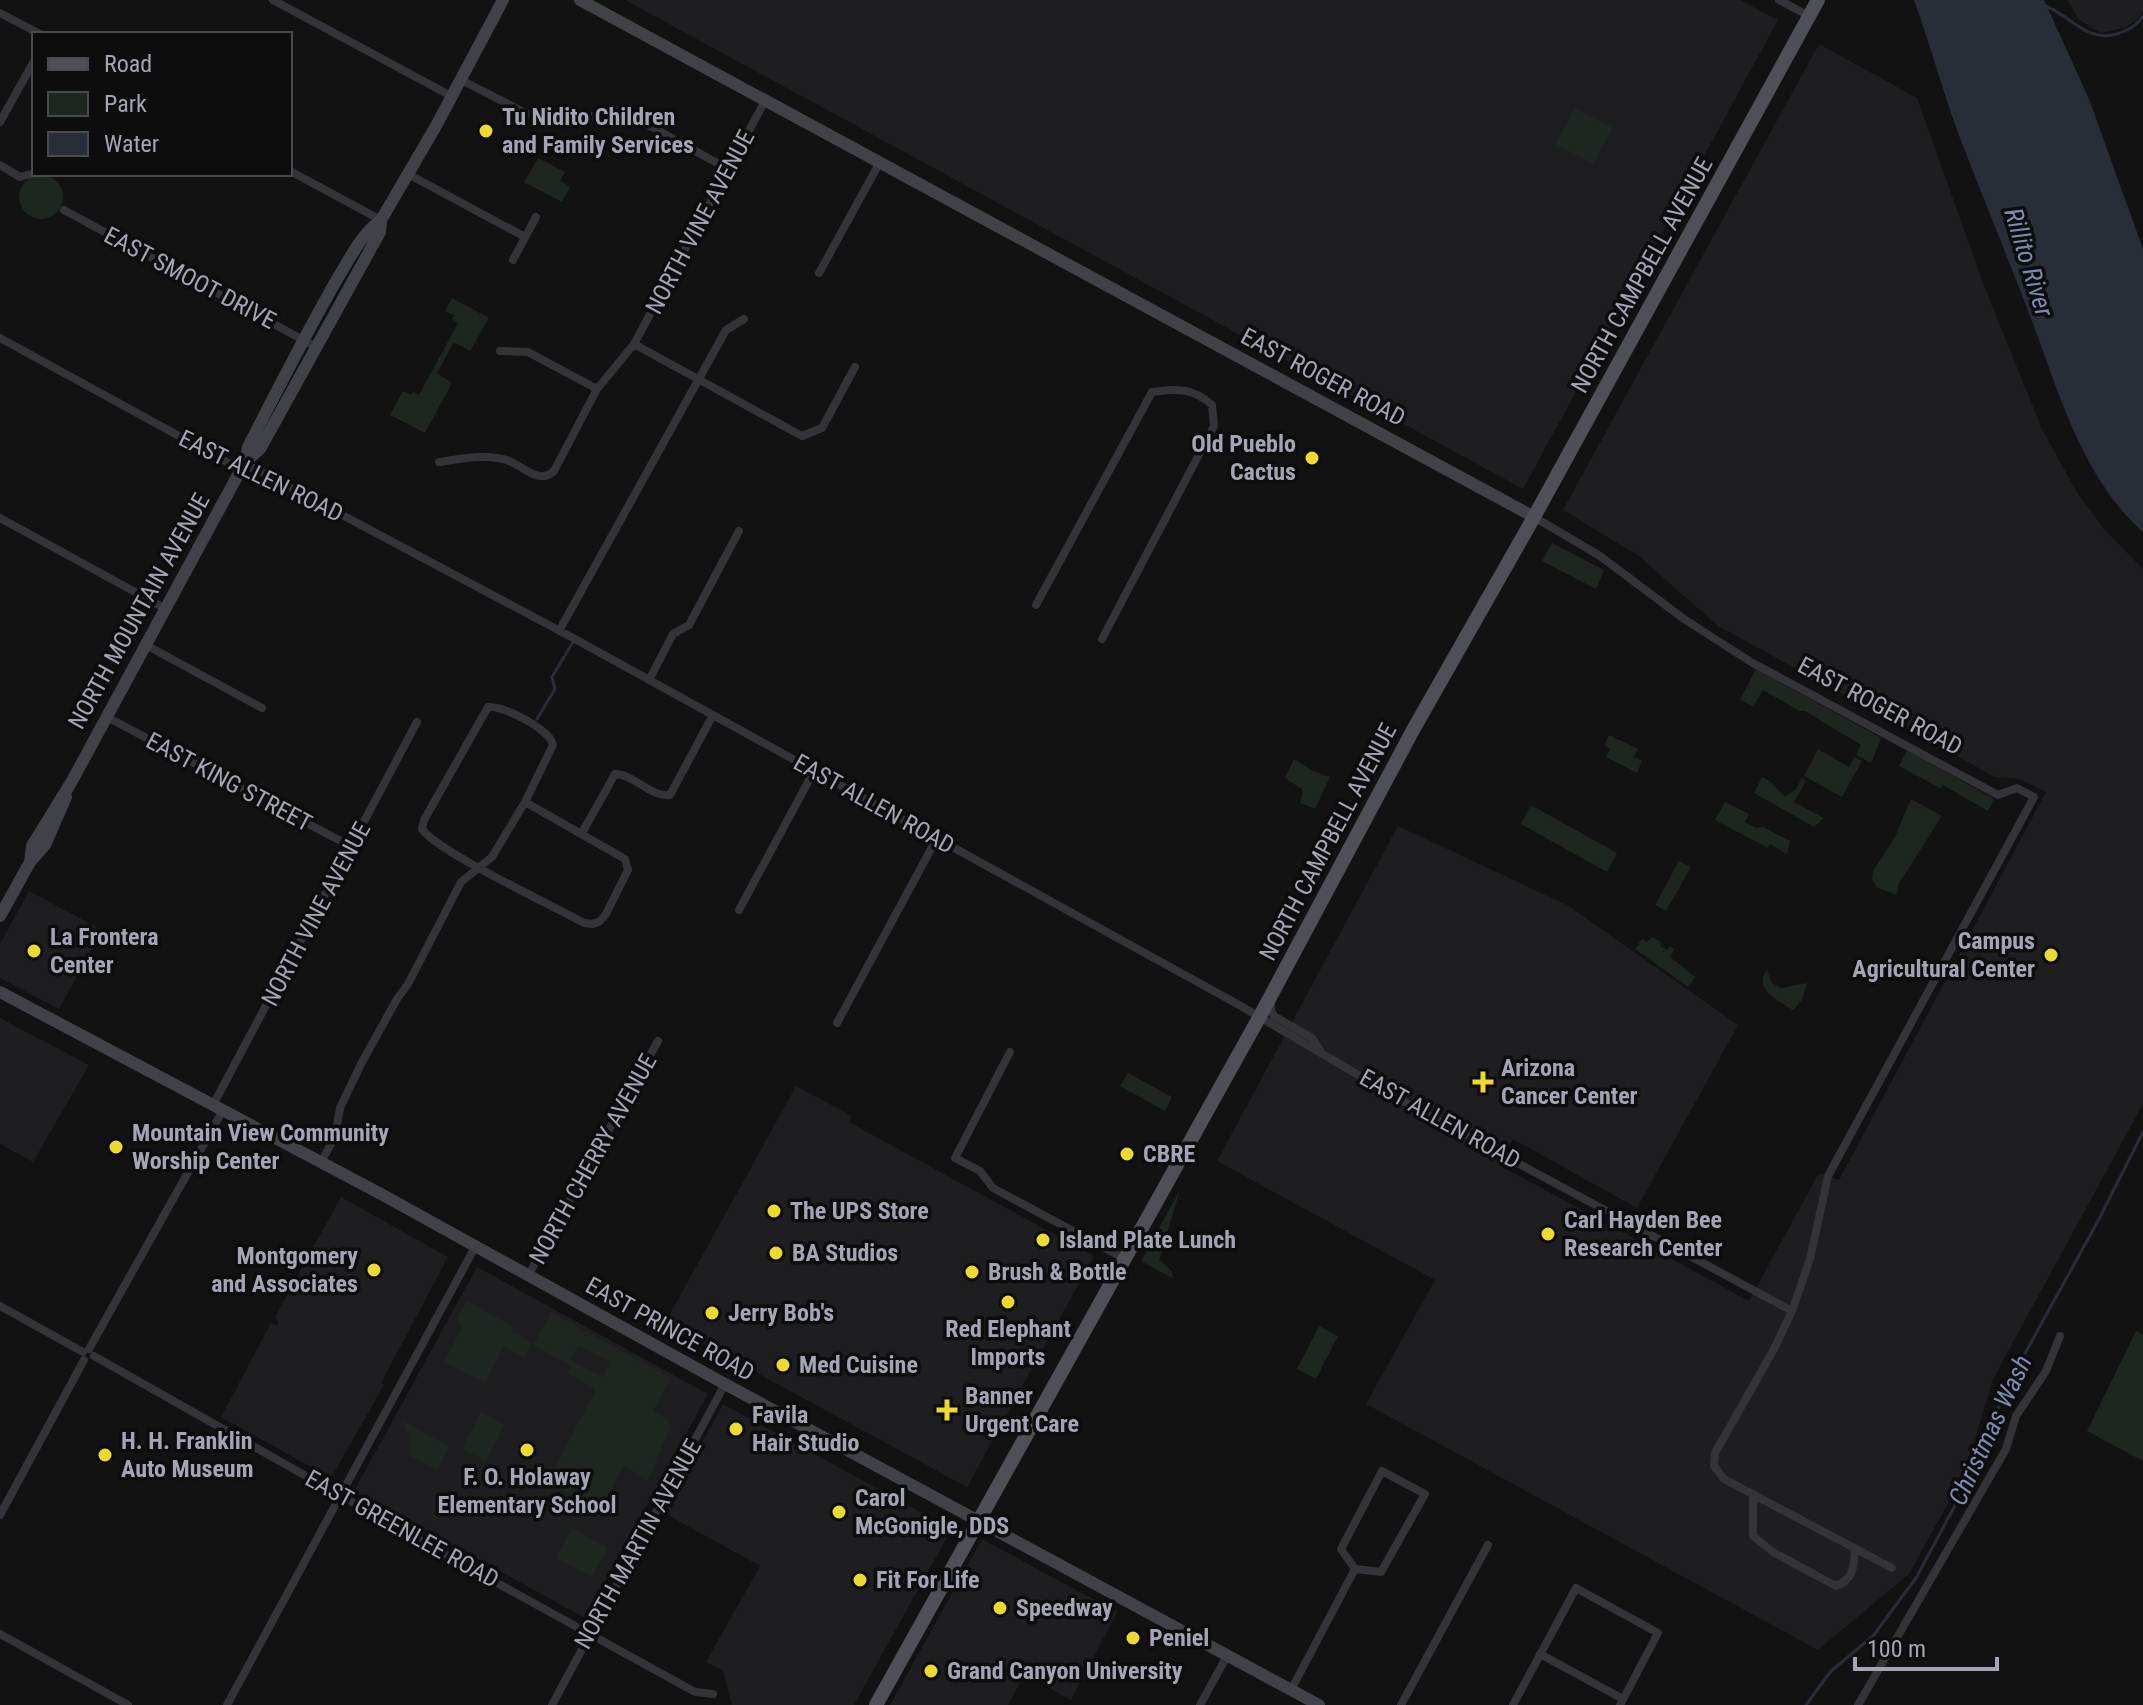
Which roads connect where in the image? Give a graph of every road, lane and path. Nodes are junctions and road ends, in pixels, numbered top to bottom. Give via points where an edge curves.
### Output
1 (273, 0) edge
2 (503, 0) edge
3 (580, 0) edge
4 (1779, 0) edge
5 (1818, 0) edge
6 (0, 13) edge
7 (1809, 16) junction
8 (36, 32) edge
9 (32, 65) edge
10 (461, 80) junction
11 (451, 96) junction
12 (766, 99) junction
13 (0, 122) edge
14 (880, 162) junction
15 (0, 165) edge
16 (728, 169) junction
17 (292, 172) edge
18 (32, 174) edge
19 (408, 174) junction
20 (64, 210) dead end
21 (536, 217) dead end
22 (381, 220) junction
23 (525, 237) junction
24 (513, 260) dead end
25 (819, 273) dead end
26 (744, 319) dead end
27 (0, 338) edge
28 (304, 340) junction
29 (634, 344) junction
30 (316, 347) junction
31 (500, 351) dead end
32 (855, 367) dead end
33 (290, 380) junction
34 (700, 381) junction
35 (597, 389) junction
36 (439, 462) dead end
37 (244, 464) junction
38 (1534, 517) junction
39 (0, 518) edge
40 (739, 531) dead end
41 (1036, 605) dead end
42 (166, 609) junction
43 (559, 631) junction
44 (1102, 639) dead end
45 (146, 645) junction
46 (649, 680) junction
47 (262, 708) dead end
48 (713, 715) junction
49 (107, 717) junction
50 (417, 722) dead end
51 (814, 771) junction
52 (525, 802) junction
53 (582, 833) junction
54 (937, 838) junction
55 (352, 847) junction
56 (479, 867) junction
57 (739, 910) dead end
58 (0, 916) edge
59 (1274, 990) junction
60 (0, 992) edge
61 (1260, 1016) junction
62 (837, 1023) dead end
63 (658, 1041) dead end
64 (1320, 1050) dead end
65 (1010, 1052) dead end
66 (218, 1107) junction
67 (321, 1162) junction
68 (475, 1247) junction
69 (1125, 1259) junction
70 (528, 1276) junction
71 (0, 1306) edge
72 (1792, 1311) junction
73 (2060, 1336) dead end
74 (87, 1354) junction
75 (725, 1384) junction
76 (340, 1494) junction
77 (1753, 1494) junction
78 (0, 1515) edge
79 (979, 1521) junction
80 (1488, 1545) dead end
81 (1855, 1548) junction
82 (1892, 1568) dead end
83 (1355, 1569) junction
84 (589, 1633) junction
85 (0, 1634) edge
86 (1540, 1654) junction
87 (1227, 1656) junction
88 (1291, 1690) junction
89 (713, 1694) dead end
90 (1622, 1702) edge
91 (128, 1705) edge
92 (227, 1705) edge
93 (552, 1705) edge
94 (876, 1705) edge
95 (1200, 1705) edge
96 (1319, 1705) edge
97 (1401, 1705) edge
98 (1513, 1705) edge
99 (1858, 1705) edge

1 - 11 street
2 - 10 street, NORTH MOUNTAIN AVENUE
3 - 12 street, EAST ROGER ROAD
4 - 7 street
5 - 7 main road, NORTH CAMPBELL AVENUE
6 - 8 street
7 - 38 main road, NORTH CAMPBELL AVENUE
9 - 13 street
10 - 11 street, NORTH MOUNTAIN AVENUE
10 - 16 street via 541,121 621,110
11 - 19 street, NORTH MOUNTAIN AVENUE
12 - 14 street, EAST ROGER ROAD
12 - 16 street, NORTH VINE AVENUE
14 - 25 street
14 - 38 street, EAST ROGER ROAD
15 - 18 street via 20,177
16 - 29 street, NORTH VINE AVENUE
17 - 22 street
19 - 22 street, NORTH MOUNTAIN AVENUE
19 - 23 street
20 - 28 street, EAST SMOOT DRIVE
21 - 23 street
22 - 28 street, NORTH MOUNTAIN AVENUE via 351,256
22 - 30 street, NORTH MOUNTAIN AVENUE via 380,232
23 - 24 street
26 - 34 street via 726,330
27 - 37 street, EAST ALLEN ROAD via 232,465
28 - 30 street, EAST SMOOT DRIVE
28 - 33 street, NORTH MOUNTAIN AVENUE
29 - 34 street
29 - 35 street, NORTH VINE AVENUE
30 - 33 street, NORTH MOUNTAIN AVENUE
31 - 35 street via 528,352
32 - 34 street via 822,428 802,436
33 - 37 street, NORTH MOUNTAIN AVENUE via 260,449
34 - 43 street
35 - 36 street, NORTH VINE AVENUE via 548,476 495,459
37 - 42 street, NORTH MOUNTAIN AVENUE
37 - 43 street, EAST ALLEN ROAD
38 - 59 main road, NORTH CAMPBELL AVENUE
38 - 72 street, EAST ROGER ROAD via 1600,556 1751,662 1998,795 2017,788 2034,797 1828,1176
39 - 42 street
40 - 46 street via 689,625 673,634
41 - 44 street via 1152,392 1198,393 1212,405 1214,426
42 - 45 street, NORTH MOUNTAIN AVENUE
43 - 46 street, EAST ALLEN ROAD
45 - 47 street
45 - 49 street, NORTH MOUNTAIN AVENUE
46 - 48 street, EAST ALLEN ROAD
48 - 51 street, EAST ALLEN ROAD
48 - 53 street via 670,795 615,774
49 - 55 street, EAST KING STREET
49 - 58 street, NORTH MOUNTAIN AVENUE via 45,845
50 - 55 street, NORTH VINE AVENUE
51 - 54 street, EAST ALLEN ROAD
51 - 57 street
52 - 53 street
52 - 56 street via 492,857
52 - 56 street via 553,740 499,707 488,707 422,829
53 - 56 street via 620,854 628,865 606,914 593,924
54 - 61 street, EAST ALLEN ROAD
54 - 62 street
55 - 66 street, NORTH VINE AVENUE
56 - 67 street via 461,882 361,1064
59 - 61 main road, NORTH CAMPBELL AVENUE
59 - 64 street via 1274,1016 1312,1038
60 - 66 street, EAST PRINCE ROAD
61 - 69 main road, NORTH CAMPBELL AVENUE
61 - 72 street, EAST ALLEN ROAD via 1399,1099
63 - 70 street, NORTH CHERRY AVENUE
65 - 69 street via 955,1158 980,1171 993,1188
66 - 67 street, EAST PRINCE ROAD
66 - 74 street, NORTH VINE AVENUE
67 - 68 street, EAST PRINCE ROAD
68 - 70 street, EAST PRINCE ROAD
68 - 76 street
69 - 79 main road, NORTH CAMPBELL AVENUE
70 - 75 street, EAST PRINCE ROAD
71 - 74 street, EAST GREENLEE ROAD
72 - 77 street via 1715,1453 1714,1466 1724,1479
73 - 99 street via 2046,1371 2016,1416 2006,1449
74 - 76 street, EAST GREENLEE ROAD
74 - 78 street, NORTH VINE AVENUE
75 - 79 street, EAST PRINCE ROAD
75 - 84 street, NORTH MARTIN AVENUE
76 - 84 street, EAST GREENLEE ROAD
76 - 92 street
77 - 81 street
77 - 81 street via 1753,1536 1836,1586 1847,1582 1854,1569
79 - 87 street, EAST PRINCE ROAD
79 - 94 main road, NORTH CAMPBELL AVENUE
80 - 97 street
81 - 82 street
83 - 83 street via 1381,1572 1425,1494 1382,1471 1341,1549
83 - 88 street
84 - 89 street, EAST GREENLEE ROAD via 695,1692
84 - 93 street, NORTH MARTIN AVENUE
85 - 91 street
86 - 90 street
86 - 90 street via 1576,1588 1658,1633
86 - 98 street
87 - 88 street, EAST PRINCE ROAD
87 - 95 street
88 - 96 street, EAST PRINCE ROAD

